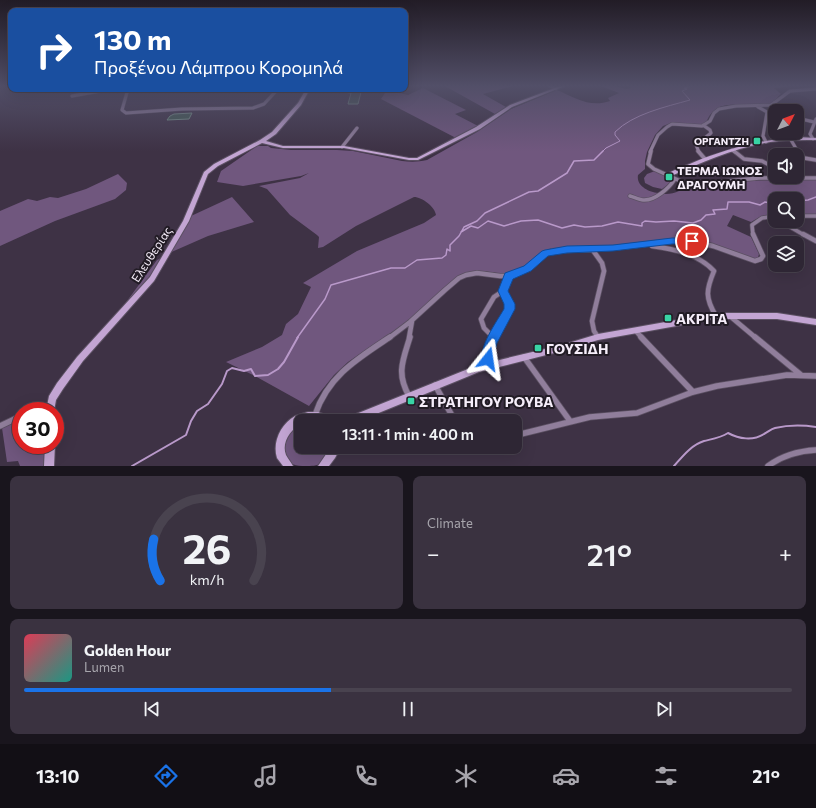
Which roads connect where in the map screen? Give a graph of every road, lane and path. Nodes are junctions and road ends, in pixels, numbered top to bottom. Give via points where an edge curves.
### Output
1 (123, 108) edge
2 (254, 108) edge
3 (297, 108) edge
4 (508, 108) edge
5 (721, 108) edge
6 (759, 108) edge
7 (767, 112) joint
8 (804, 119) edge
9 (815, 121) edge
10 (703, 126) junction
11 (357, 128) dead end
12 (804, 139) edge
13 (815, 139) edge
14 (791, 140) joint
15 (262, 141) junction
16 (766, 142) junction
17 (342, 147) junction
18 (732, 150) junction
19 (706, 159) junction
20 (816, 160) edge
21 (768, 164) edge
22 (669, 175) junction
23 (768, 178) edge
24 (804, 178) edge
25 (816, 178) edge
26 (675, 179) junction
27 (630, 196) dead end
28 (804, 216) edge
29 (816, 216) edge
30 (768, 217) edge
31 (792, 228) edge
32 (816, 242) edge
33 (641, 245) junction
34 (592, 249) junction
35 (509, 276) junction
36 (503, 291) junction
37 (716, 316) junction
38 (730, 316) junction
39 (412, 321) junction
40 (816, 322) edge
41 (636, 331) junction
42 (598, 337) junction
43 (494, 338) junction
44 (524, 357) junction
45 (489, 365) junction
46 (802, 375) junction
47 (816, 376) edge
48 (435, 385) junction
49 (693, 392) junction
50 (409, 396) junction
51 (53, 402) edge
52 (315, 414) edge
53 (366, 414) edge
54 (451, 414) edge
55 (12, 420) edge
56 (570, 421) junction
57 (294, 422) edge
58 (0, 426) edge
59 (522, 434) edge
60 (816, 450) edge
61 (50, 454) edge
62 (332, 454) edge
63 (49, 466) edge
64 (288, 466) edge
65 (323, 466) edge
66 (768, 466) edge

1 - 2 street via 126,113
3 - 15 street, Ελευθερίας via 274,133
4 - 17 street via 478,128 418,159
5 - 10 street via 712,113 710,122
6 - 7 street
7 - 16 street via 763,136
8 - 9 street
9 - 13 street via 810,135
10 - 19 street via 712,133 696,145 696,148
10 - 22 street via 672,124 658,135 648,164
11 - 17 street
12 - 13 street
14 - 16 street
14 - 20 street via 800,155
15 - 17 street via 283,147
15 - 51 street, Ελευθερίας via 206,173 186,221 152,279 80,359 60,386
16 - 18 street
18 - 19 street
18 - 21 street via 744,160 762,161
19 - 22 street
22 - 26 street
23 - 26 street via 689,185
24 - 25 street
26 - 27 street via 670,187 651,199 641,200
28 - 29 street
30 - 33 street via 752,225 753,236 763,256 755,261 692,241
31 - 32 street
33 - 34 street
33 - 37 street via 655,246 705,261 714,271 706,296
34 - 35 street via 545,253 528,269
34 - 42 street via 602,263 604,272 592,320
35 - 36 street
35 - 39 street via 471,273 464,275
36 - 43 street via 510,309
36 - 43 street via 494,297 481,320 484,328
37 - 38 street
37 - 41 street
38 - 40 street via 777,316
38 - 46 street
39 - 50 street via 401,373
39 - 52 street via 340,374 325,392
41 - 42 street
41 - 49 street
42 - 44 street
43 - 45 street via 488,355
44 - 45 street
44 - 56 street
45 - 48 street
46 - 47 street
46 - 49 street via 765,378
48 - 50 street
48 - 54 street
49 - 56 street via 637,413
50 - 53 street
55 - 58 street
56 - 59 street
57 - 64 street via 283,435 280,450 281,457
60 - 66 street via 802,450 789,454
61 - 63 street
62 - 65 street

